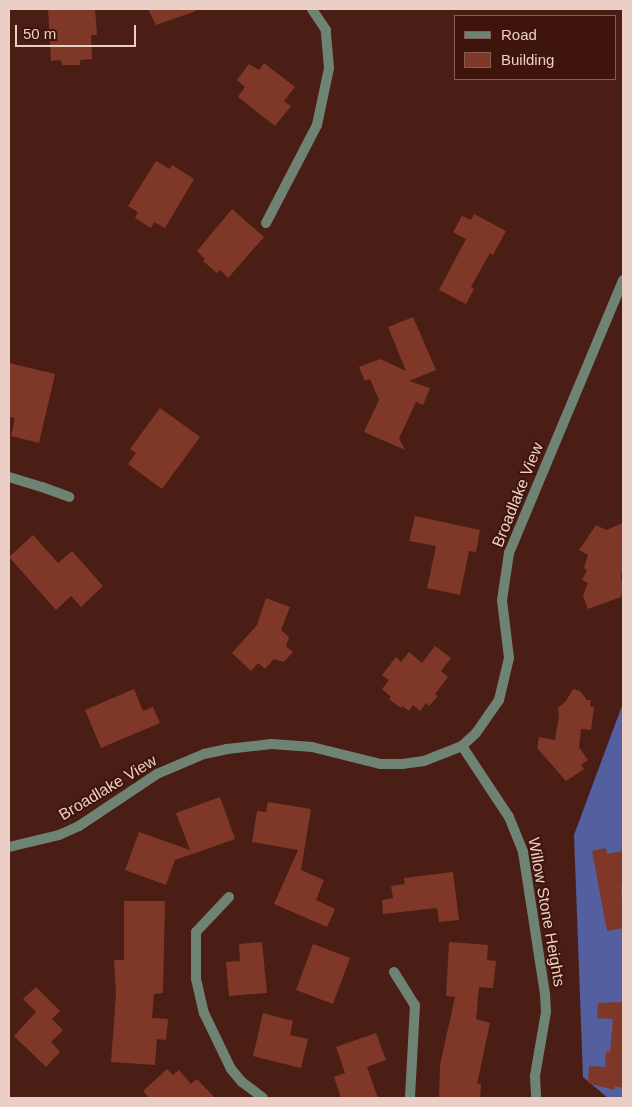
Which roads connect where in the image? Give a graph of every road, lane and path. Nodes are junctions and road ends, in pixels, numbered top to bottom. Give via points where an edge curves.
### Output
1 (312, 9) edge
2 (266, 223) dead end
3 (623, 280) edge
4 (9, 477) edge
5 (69, 498) dead end
6 (462, 746) junction
7 (9, 847) edge
8 (229, 897) dead end
9 (394, 972) dead end
10 (263, 1098) edge
11 (410, 1098) edge
12 (536, 1098) edge

1 - 2 street via 326,30 329,68 317,125
3 - 6 street, Broadlake View via 509,553 502,600 509,658 499,700 476,733
4 - 5 street
6 - 7 street, Broadlake View via 424,761 402,764 380,764 330,750 294,745 249,746 211,753 157,774 79,826 59,835
6 - 12 street, Willow Stone Heights via 509,818 523,852 546,1012 535,1076
8 - 10 street via 196,932 196,979 204,1013 231,1069
9 - 11 street via 415,1005

